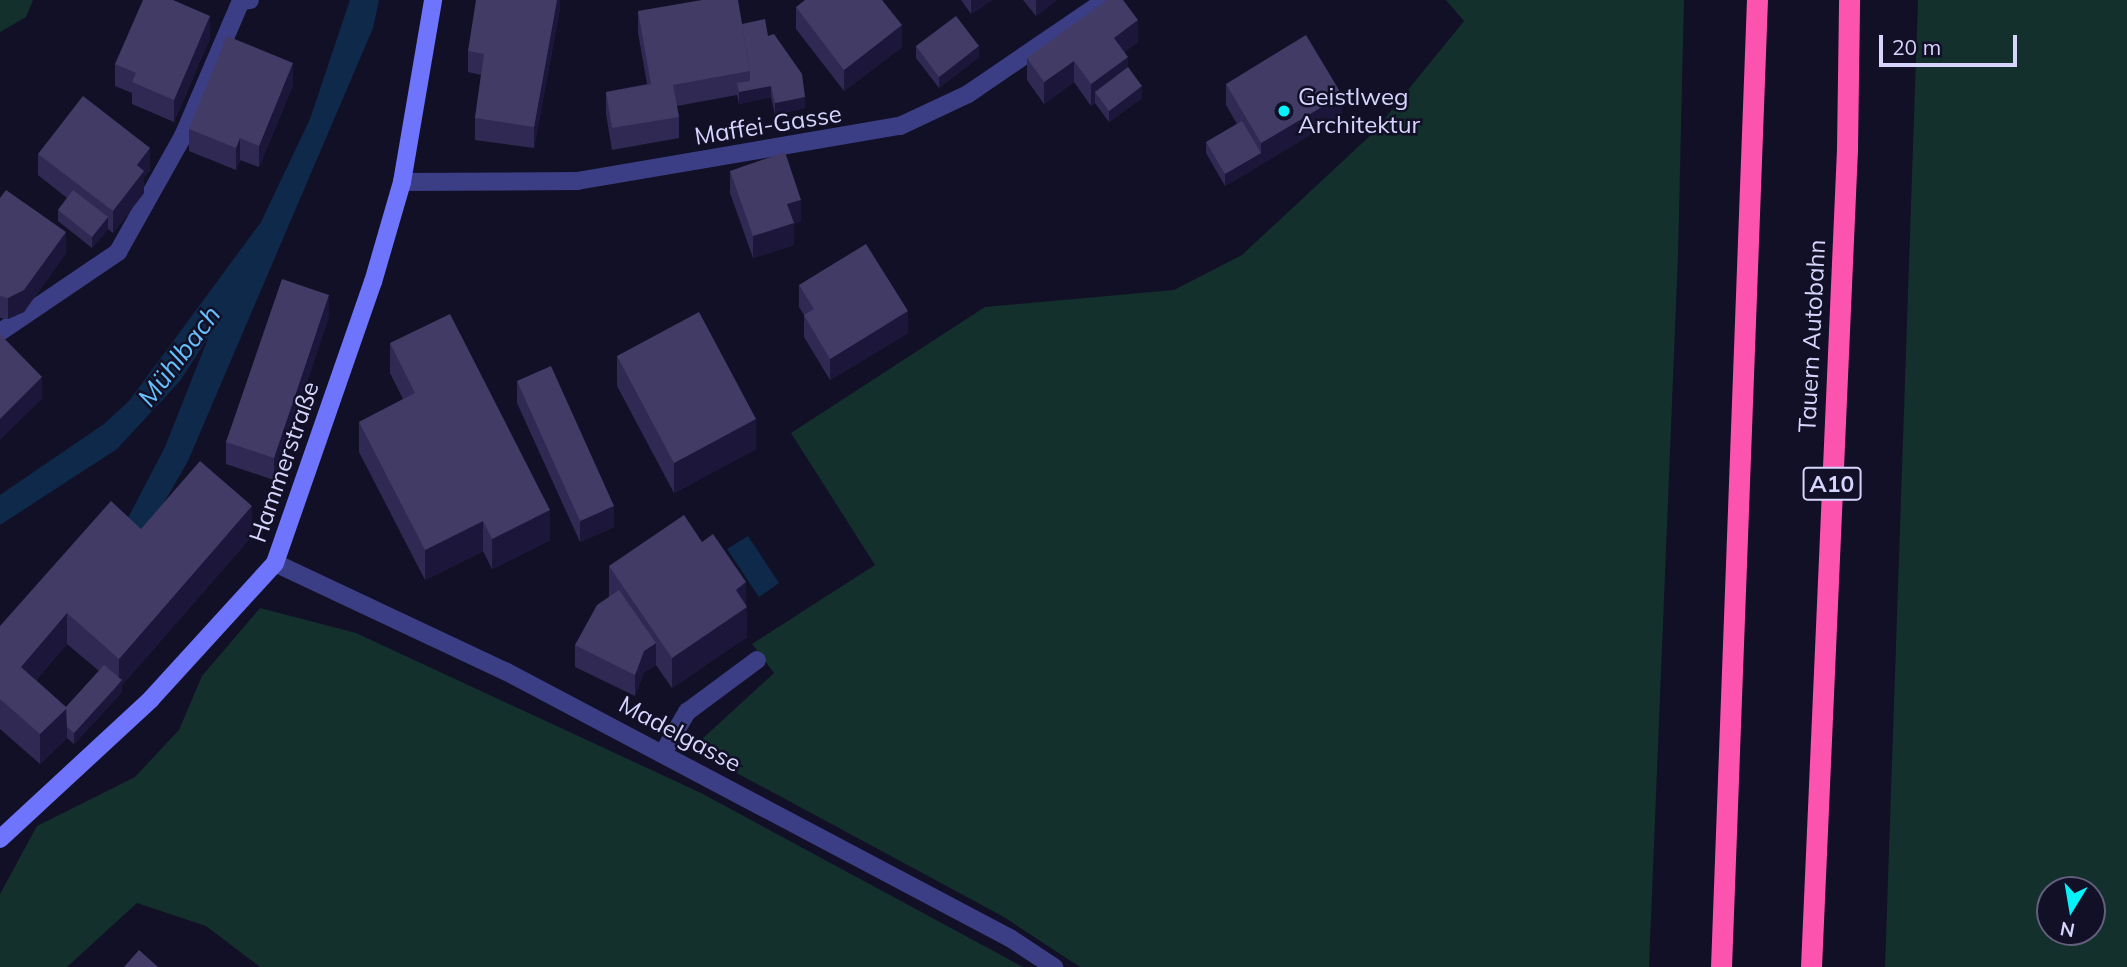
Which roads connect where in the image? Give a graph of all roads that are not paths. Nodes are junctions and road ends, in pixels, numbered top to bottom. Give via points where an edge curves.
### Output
1 (250, 0) edge
2 (433, 0) edge
3 (1106, 0) edge
4 (1757, 0) edge
5 (1849, 0) edge
6 (402, 182) junction
7 (0, 331) edge
8 (275, 563) junction
9 (757, 660) dead end
10 (663, 753) junction
11 (0, 839) edge
12 (1054, 967) edge
13 (1721, 967) edge
14 (1811, 967) edge

1 - 7 street via 241,1 183,136 118,252
2 - 6 street, Hammerstraße
3 - 6 street, Maffei-Gasse via 968,93 900,125 577,181
4 - 13 highway
5 - 14 highway, Tauern Autobahn / A10
6 - 8 street, Hammerstraße via 373,282
8 - 10 street, Madelgasse via 505,671
8 - 11 street, Hammerstraße via 151,699
9 - 10 street via 687,712
10 - 12 street, Madelgasse via 1010,938

